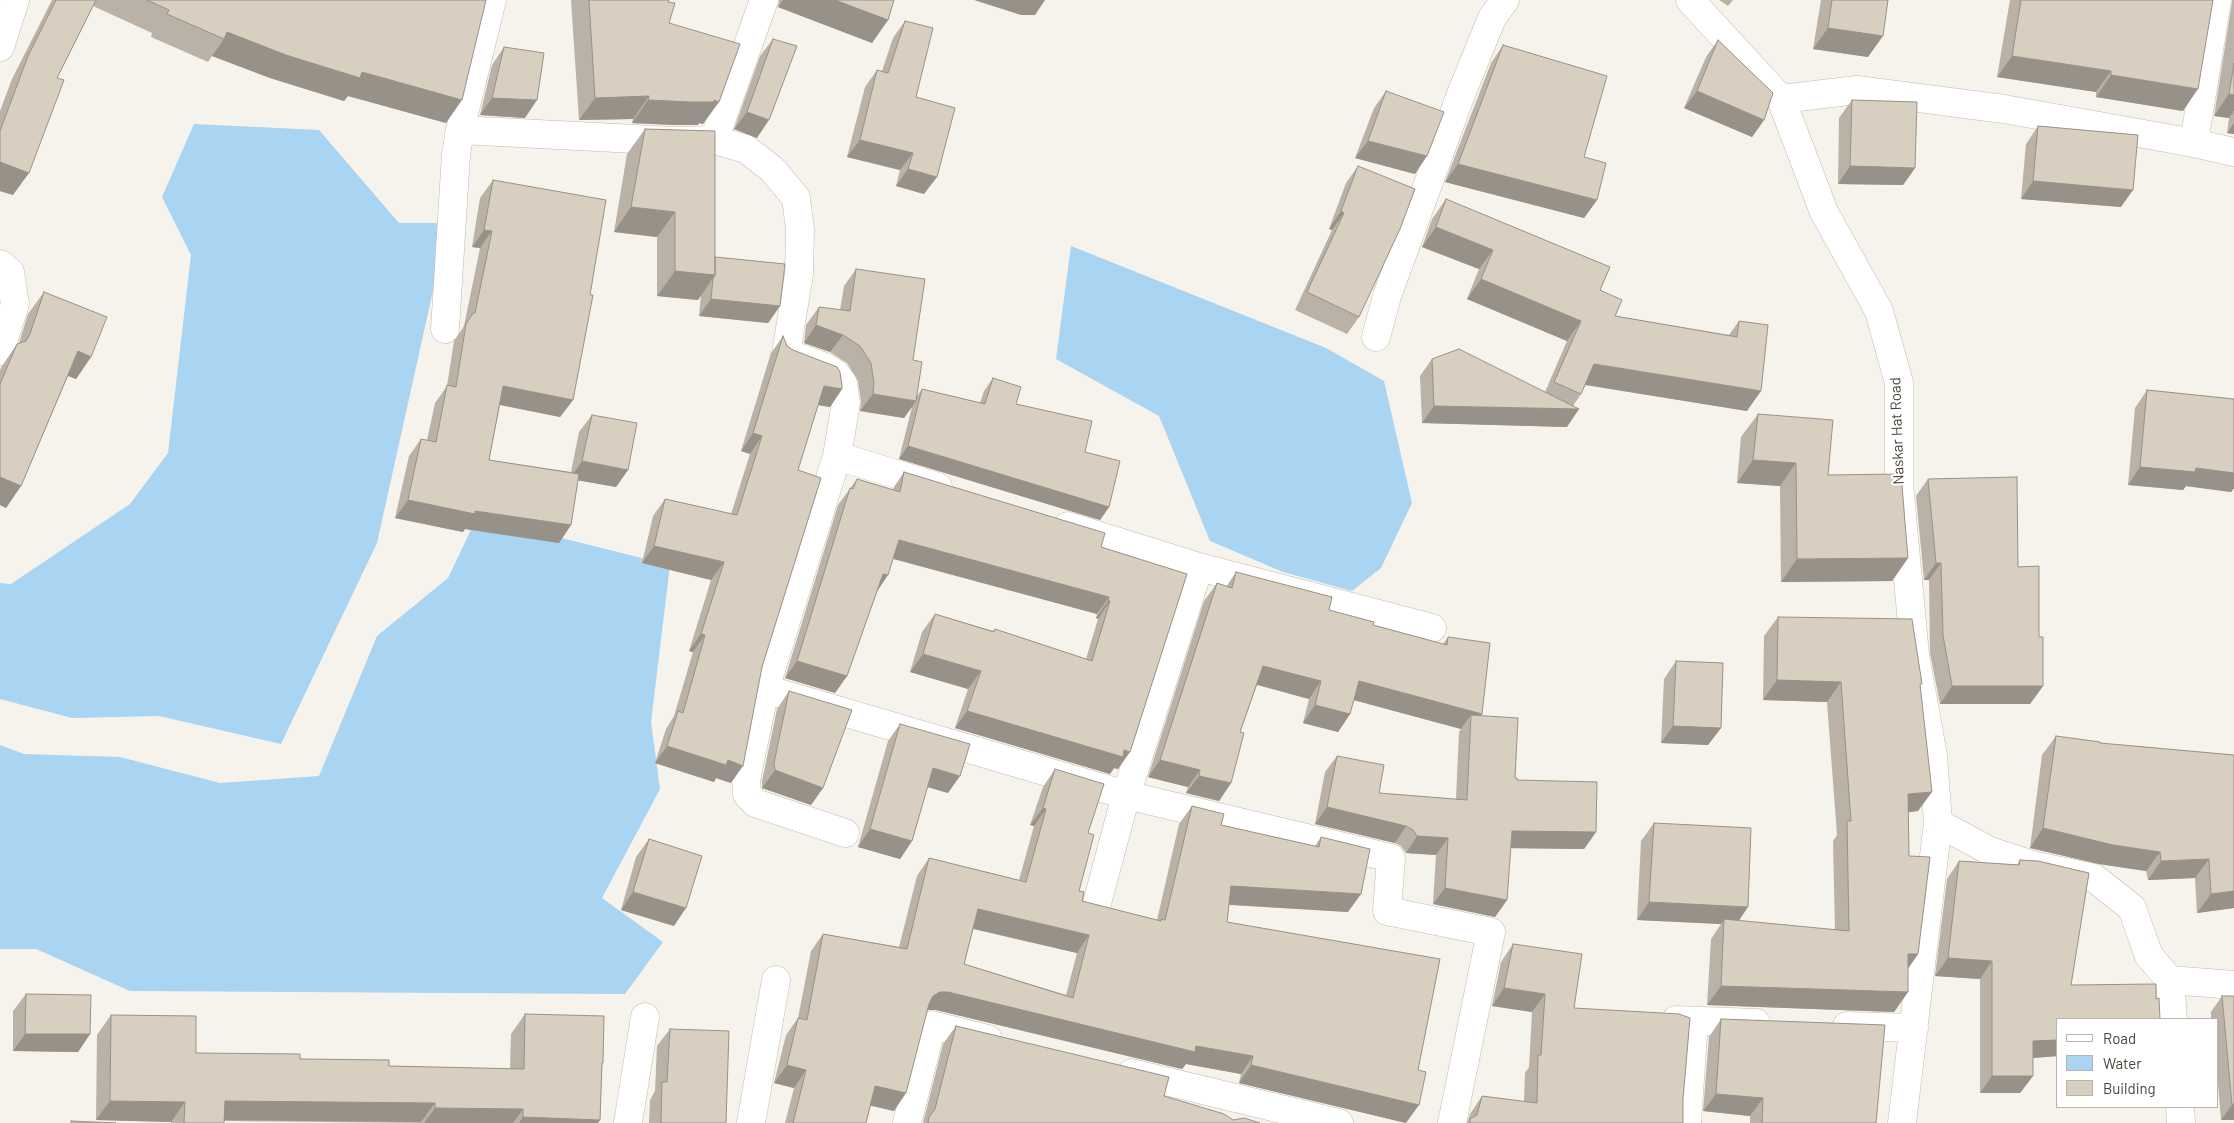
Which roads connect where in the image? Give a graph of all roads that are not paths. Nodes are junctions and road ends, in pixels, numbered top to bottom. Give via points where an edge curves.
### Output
1 (15, 0) edge
2 (492, 0) edge
3 (764, 0) edge
4 (1504, 0) edge
5 (1690, 0) edge
6 (2216, 0) edge
7 (0, 47) edge
8 (1781, 99) junction
9 (460, 130) junction
10 (714, 140) junction
11 (2194, 143) junction
12 (2234, 152) edge
13 (0, 264) edge
14 (444, 329) dead end
15 (1376, 338) dead end
16 (0, 351) edge
17 (837, 456) junction
18 (961, 494) edge
19 (1047, 520) edge
20 (1199, 567) junction
21 (1432, 628) dead end
22 (765, 689) junction
23 (1126, 795) junction
24 (1938, 824) junction
25 (845, 832) dead end
26 (1096, 907) edge
27 (776, 980) dead end
28 (2170, 980) junction
29 (2234, 985) edge
30 (645, 1017) dead end
31 (2173, 1018) edge
32 (1784, 1024) edge
33 (1824, 1025) edge
34 (1914, 1028) junction
35 (1009, 1044) edge
36 (1105, 1067) edge
37 (1230, 1096) junction
38 (2180, 1108) edge
39 (628, 1123) edge
40 (751, 1123) edge
41 (907, 1123) edge
42 (1224, 1123) edge
43 (1339, 1123) edge
44 (1452, 1123) edge
45 (1687, 1123) edge
46 (1902, 1123) edge
47 (2182, 1123) edge

1 - 7 street
2 - 9 street
3 - 10 street
4 - 15 street via 1492,18 1462,94 1387,296
5 - 8 street, Naskar Hat Road
6 - 11 street
8 - 11 street via 1857,90 2004,109
8 - 24 street, Naskar Hat Road via 1824,212 1879,311 1899,383 1899,484 1915,655 1933,756
9 - 10 street via 675,141
9 - 14 street
10 - 17 street via 746,149 773,170 796,198 800,229 799,274 786,353 825,367 843,383 846,403
11 - 12 street
13 - 16 street via 10,272 15,304
17 - 18 street
17 - 22 street
19 - 20 street
20 - 21 street
20 - 23 street
22 - 23 street
22 - 25 street via 746,780 747,794 754,804
23 - 26 street
23 - 44 street via 1391,858 1386,911 1491,932
24 - 28 street via 1990,851 2036,866 2094,878 2132,908 2149,956
24 - 34 street, Naskar Hat Road
27 - 40 street
28 - 29 street
28 - 31 street
30 - 39 street
32 - 45 street via 1685,1021
33 - 34 street
34 - 46 street, Naskar Hat Road
35 - 41 street via 932,1026
36 - 37 street
37 - 42 street
37 - 43 street
38 - 47 street

